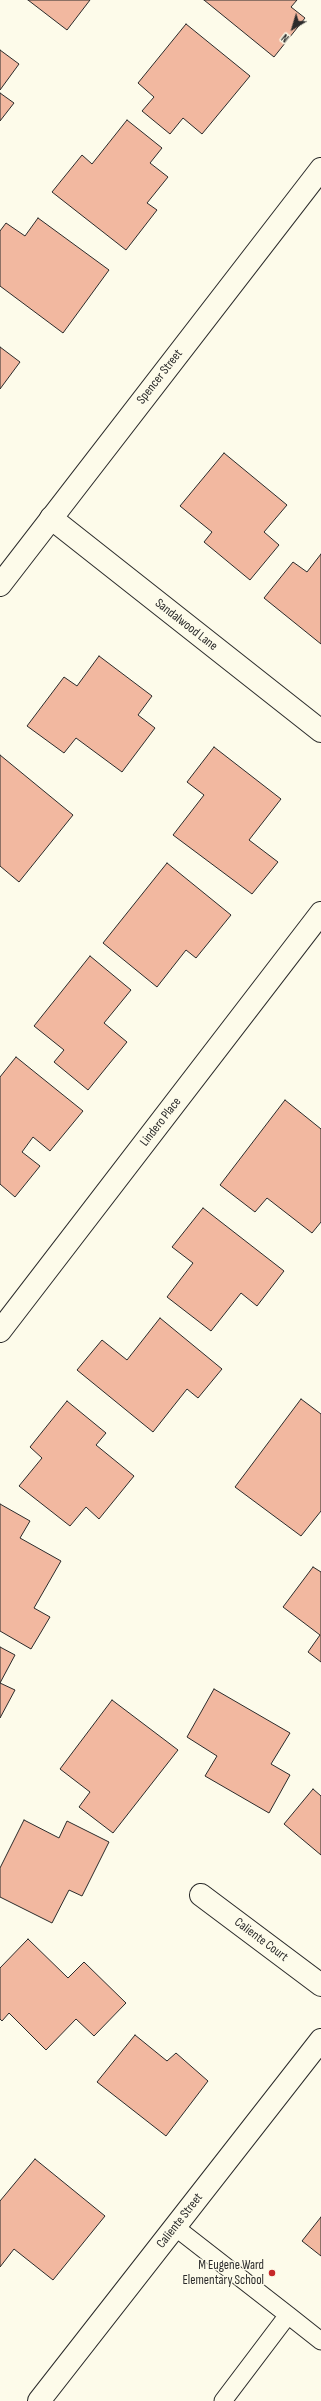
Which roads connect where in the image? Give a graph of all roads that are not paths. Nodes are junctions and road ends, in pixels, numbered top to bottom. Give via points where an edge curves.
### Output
1 (321, 169) edge
2 (51, 518) junction
3 (0, 585) edge
4 (321, 731) edge
5 (321, 913) edge
6 (0, 1331) edge
7 (201, 1895) dead end
8 (321, 1985) edge
9 (321, 2040) edge
10 (175, 2227) junction
11 (288, 2315) junction
12 (321, 2341) edge
13 (39, 2401) edge
14 (223, 2401) edge

1 - 2 street, Spencer Street
2 - 3 street, Spencer Street
2 - 4 street, Sandalwood Lane
5 - 6 street, Lindero Place
7 - 8 street, Caliente Court
9 - 10 street, Caliente Street
10 - 11 lane
10 - 13 street, Caliente Street
11 - 12 lane
11 - 14 lane

